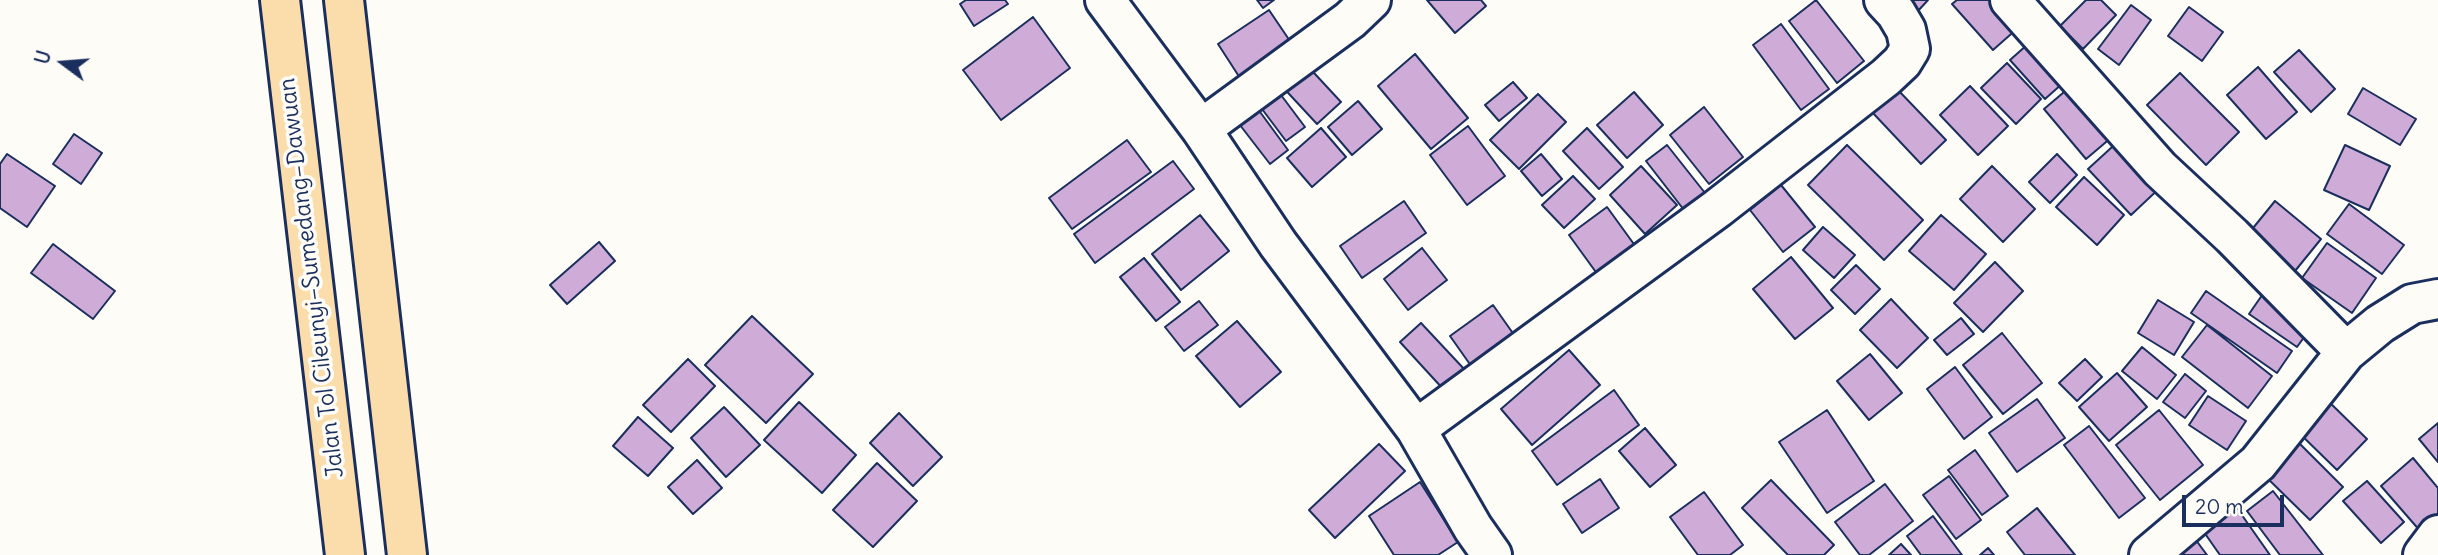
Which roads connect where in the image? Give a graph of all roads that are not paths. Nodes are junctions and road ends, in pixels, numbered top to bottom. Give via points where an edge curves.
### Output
1 (280, 0) edge
2 (344, 0) edge
3 (1105, 0) edge
4 (1371, 0) edge
5 (1884, 0) edge
6 (2010, 0) edge
7 (1201, 129) junction
8 (2438, 299) edge
9 (2346, 352) junction
10 (1416, 429) junction
11 (2438, 535) edge
12 (345, 555) edge
13 (407, 555) edge
14 (1492, 555) edge
15 (2149, 555) edge
16 (2423, 555) edge

1 - 12 highway, Jalan Tol Cileunyi–Sumedang–Dawuan
2 - 13 highway
3 - 7 street
4 - 7 street
5 - 10 street via 1906,30 1910,49 1894,70 1718,208
6 - 9 street via 2161,169
7 - 10 street via 1278,244
8 - 9 street via 2412,304
9 - 15 street via 2258,463
10 - 14 street
11 - 16 street

